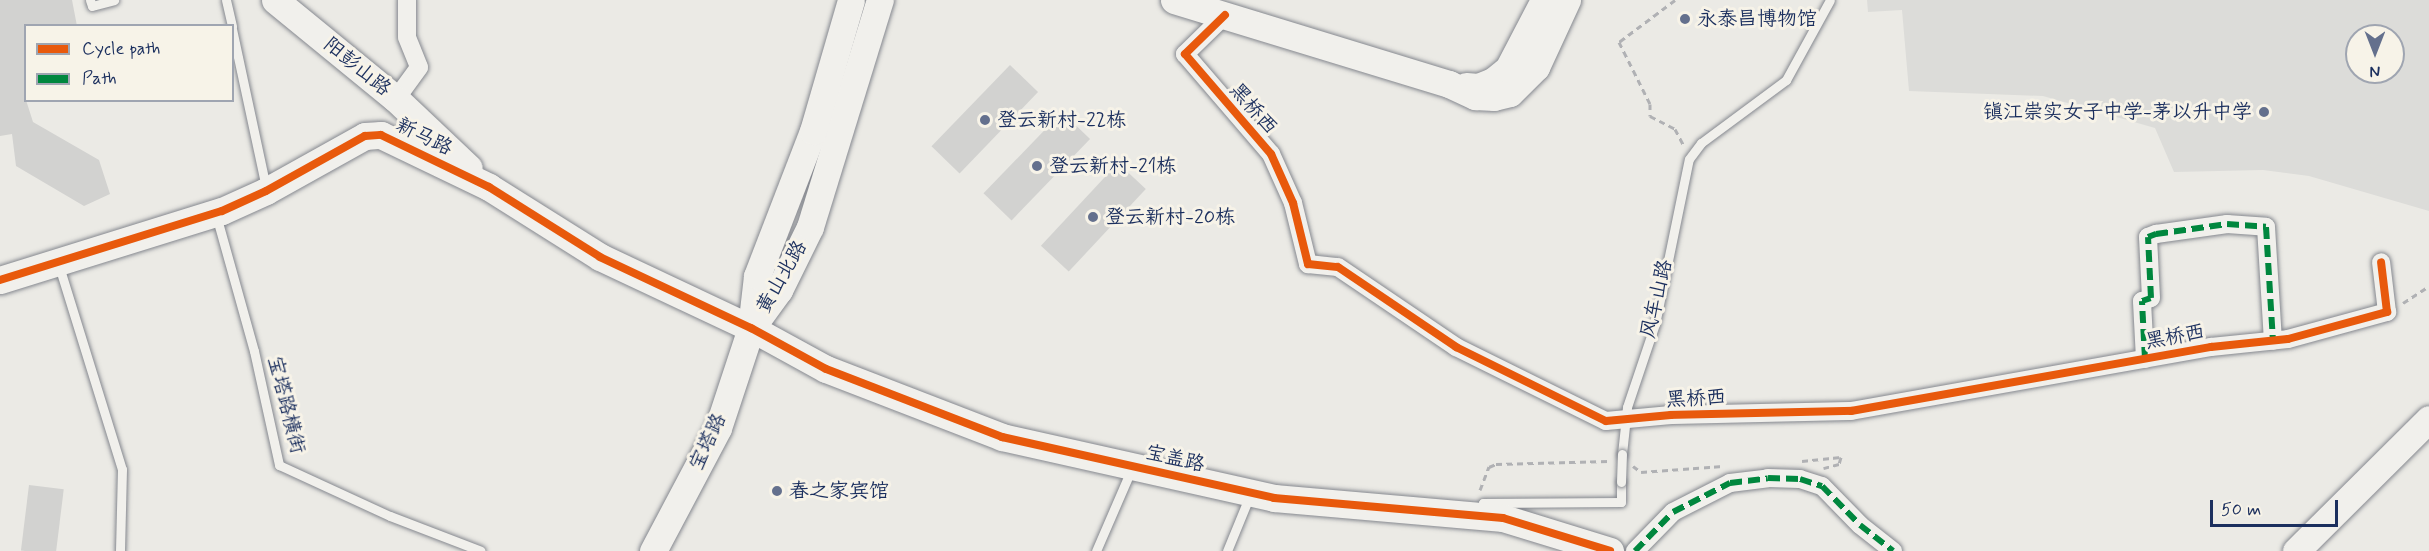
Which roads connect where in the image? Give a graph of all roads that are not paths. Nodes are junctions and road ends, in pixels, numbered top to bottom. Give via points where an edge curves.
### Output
1 (90, 0) edge
2 (114, 0) edge
3 (226, 0) edge
4 (276, 0) edge
5 (407, 0) edge
6 (851, 0) edge
7 (880, 0) edge
8 (1174, 0) edge
9 (1544, 0) edge
10 (1567, 0) edge
11 (1830, 0) edge
12 (1225, 15) junction
13 (231, 24) edge
14 (234, 37) edge
15 (1449, 84) junction
16 (396, 99) junction
17 (489, 187) junction
18 (266, 191) junction
19 (215, 213) junction
20 (2381, 262) dead end
21 (59, 263) junction
22 (0, 280) edge
23 (751, 328) junction
24 (2273, 341) junction
25 (2145, 359) junction
26 (2429, 419) edge
27 (1625, 422) junction
28 (2429, 441) edge
29 (1132, 466) junction
30 (1251, 493) junction
31 (1482, 510) junction
32 (120, 551) edge
33 (481, 551) edge
34 (653, 551) edge
35 (1096, 551) edge
36 (1227, 551) edge
37 (1610, 551) edge
38 (1635, 551) edge
39 (1893, 551) edge
40 (2296, 551) edge
41 (2320, 551) edge

1 - 2 lane via 92,6
3 - 13 lane
4 - 16 street, 阳彭山路
5 - 16 street via 407,37 419,68
6 - 23 street, 黄山北路 via 813,131 757,276
7 - 23 street, 黄山北路 via 810,227 779,290
8 - 12 street
9 - 15 street via 1508,69 1478,87
10 - 15 street via 1536,68 1510,93 1475,96
11 - 27 lane, 风车山路 via 1786,80 1701,143 1688,166 1655,324
12 - 15 street
12 - 27 street, 黑桥西 via 1185,54 1271,154 1293,203 1308,264 1338,267 1456,347 1606,422
14 - 18 lane
16 - 17 street, 阳彭山路
17 - 18 street, 新马路 via 381,135 365,136
17 - 23 street, 新马路 via 600,256
18 - 19 street, 新马路
19 - 21 street, 新马路
19 - 33 lane, 宝塔路横街 via 254,351 279,465 390,516
20 - 24 street, 黑桥西 via 2387,312
21 - 22 street, 新马路
21 - 32 lane via 122,469
23 - 29 street, 宝盖路 via 826,369 1002,437
23 - 34 street, 宝塔路 via 718,428
24 - 25 street, 黑桥西
24 - 25 street via 2266,227 2227,224 2148,237 2151,298 2142,301
25 - 27 street, 黑桥西 via 1851,411 1671,415
26 - 40 street
27 - 31 lane, 风车山路, bridge via 1619,458 1621,502
28 - 41 street
29 - 30 street, 宝盖路
29 - 35 lane
30 - 31 street, 宝盖路
30 - 36 lane
31 - 37 street, 宝盖路 via 1558,538
38 - 39 street via 1673,512 1730,483 1768,477 1822,486 1860,525

